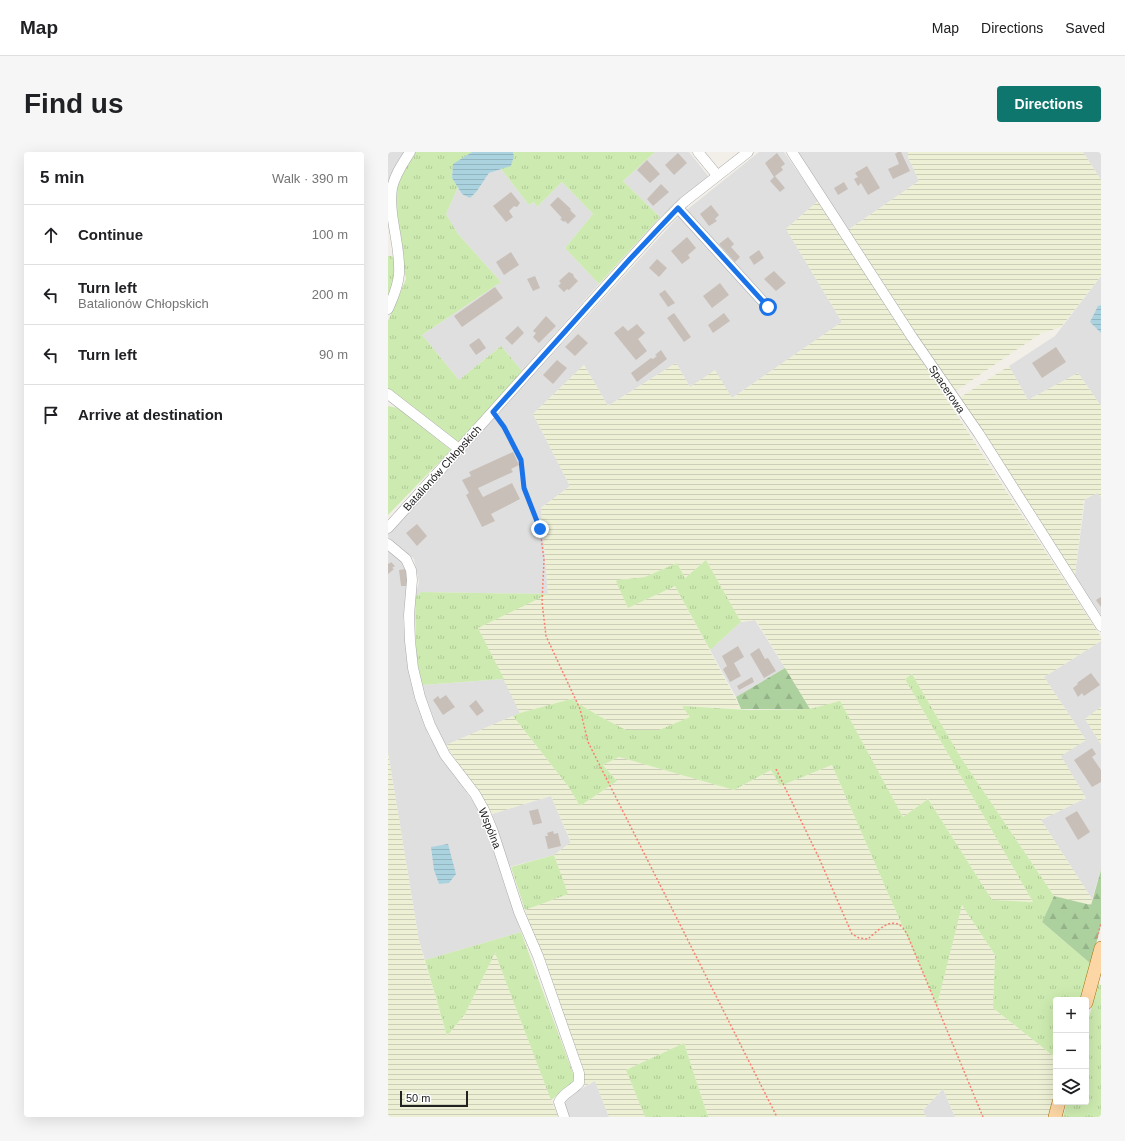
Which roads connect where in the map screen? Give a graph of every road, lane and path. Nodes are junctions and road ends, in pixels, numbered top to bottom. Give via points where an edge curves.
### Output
1 (410, 152) edge
2 (698, 152) edge
3 (748, 152) edge
4 (792, 152) edge
5 (717, 175) junction
6 (678, 208) junction
7 (768, 307) dead end
8 (388, 309) edge
9 (388, 394) edge
10 (493, 412) junction
11 (459, 449) junction
12 (388, 528) edge
13 (388, 544) edge
14 (1101, 626) edge
15 (776, 769) dead end
16 (1101, 948) edge
17 (1098, 969) edge
18 (1088, 997) edge
19 (1058, 1105) edge
20 (564, 1117) edge
21 (777, 1117) edge
22 (983, 1117) edge
23 (1055, 1117) edge

1 - 8 street via 395,176 390,200 399,273
2 - 5 street
3 - 5 street, Batalionów Chłopskich
4 - 14 street, Spacerowa via 895,312 979,434
5 - 6 street, Batalionów Chłopskich
6 - 7 street
6 - 10 street, Batalionów Chłopskich
9 - 11 street
10 - 11 street, Batalionów Chłopskich
10 - 21 path via 521,460 524,488 540,529 544,560 542,602 546,636 580,709 588,742
11 - 12 street, Batalionów Chłopskich
13 - 20 street, Wspólna via 406,559 411,570 409,614 413,668 430,725 445,755 484,810 579,1073 579,1083 561,1097 559,1102
15 - 22 path via 820,858 852,934 868,939 887,924 894,924 901,925 907,934
16 - 17 main road
17 - 18 main road
19 - 23 main road

